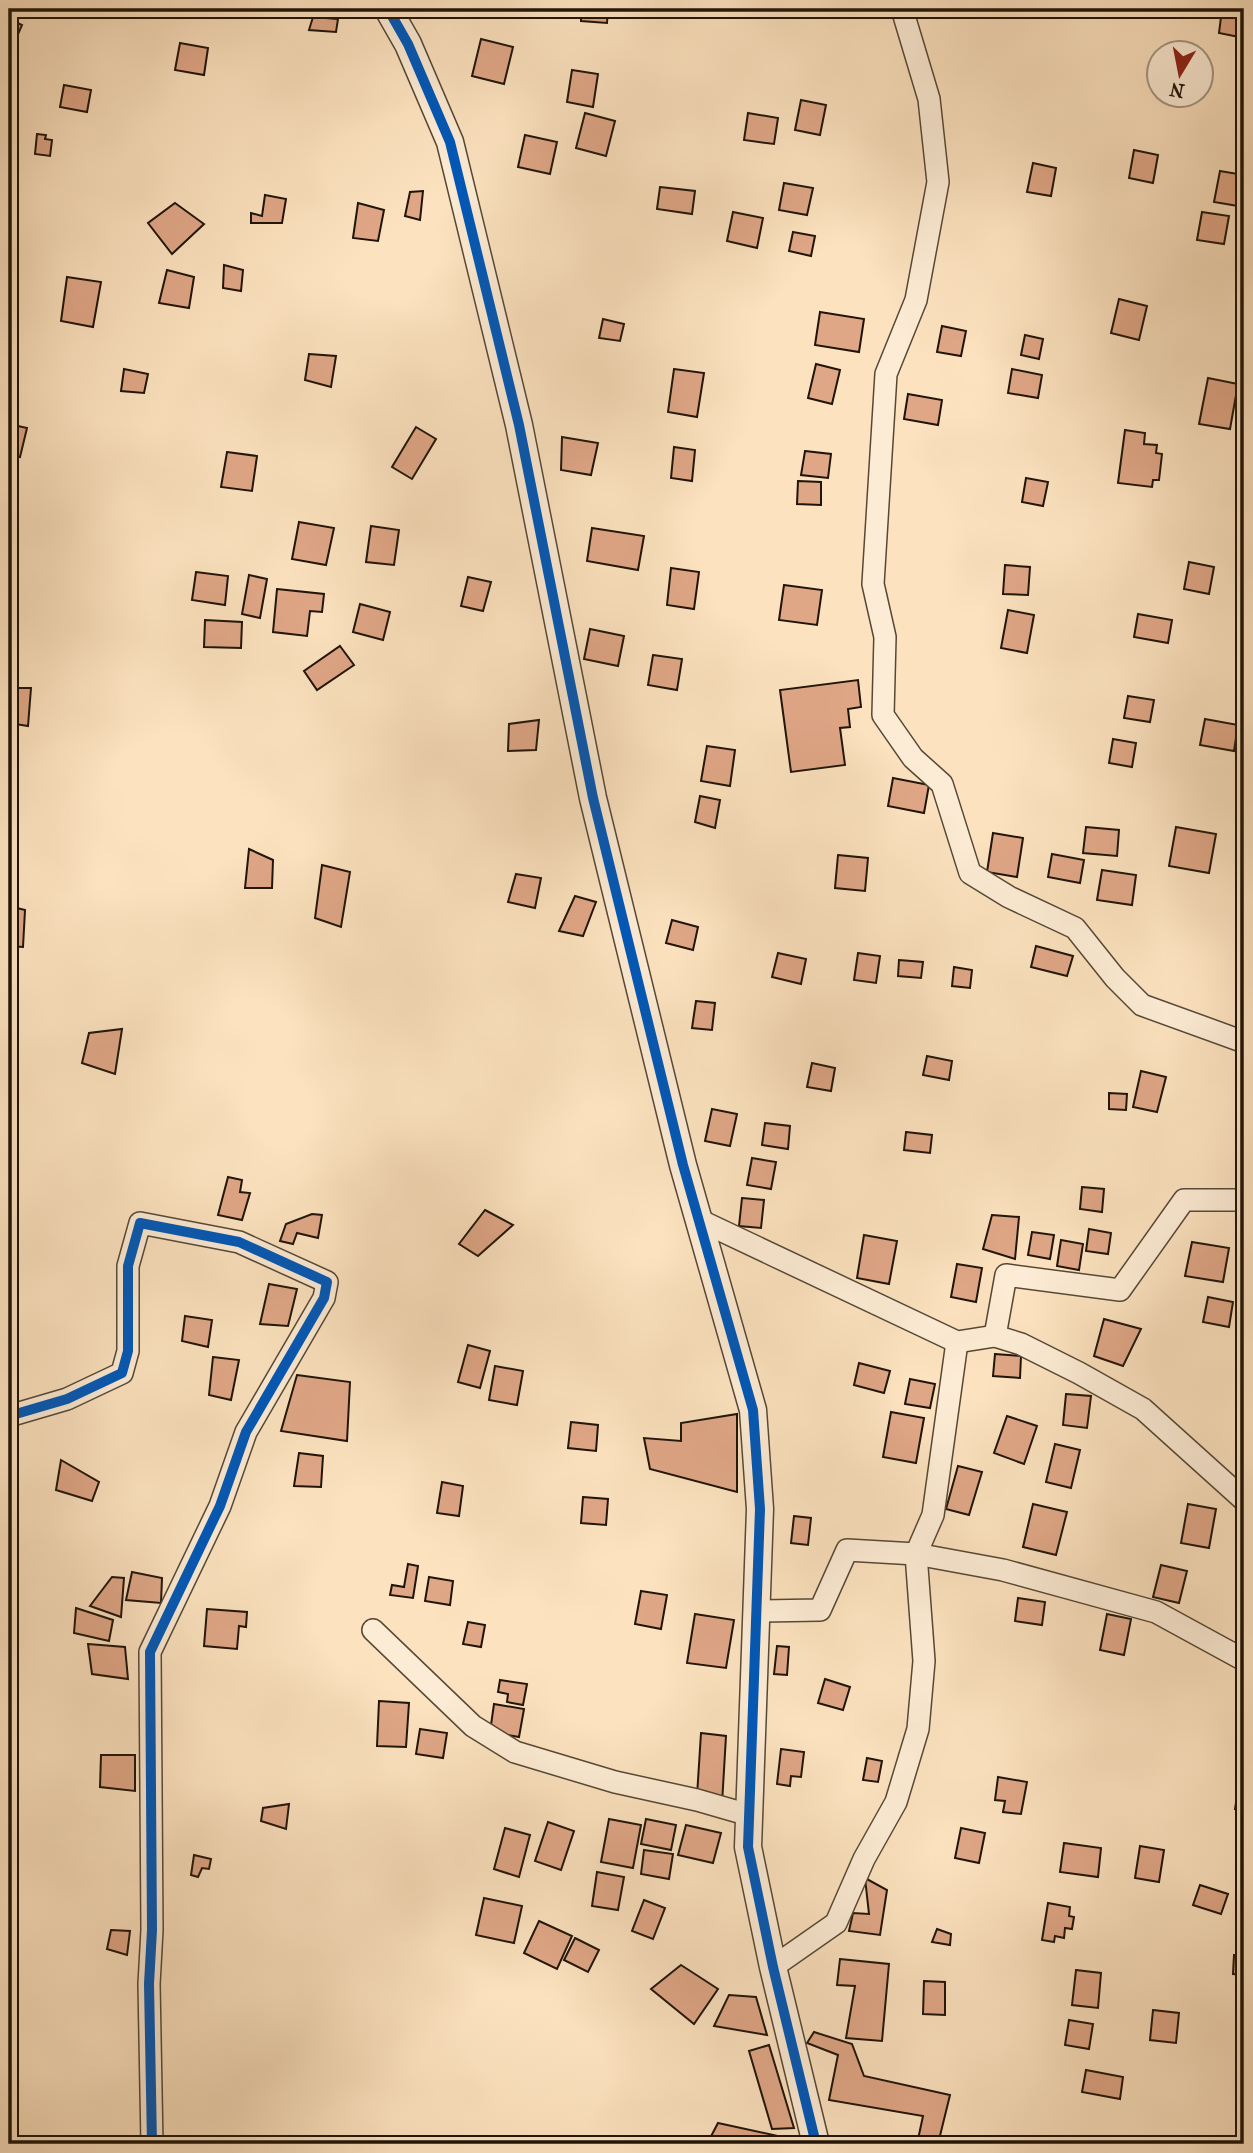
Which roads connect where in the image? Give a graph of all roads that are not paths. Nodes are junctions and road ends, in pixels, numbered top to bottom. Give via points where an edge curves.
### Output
1 (388, 9) edge
2 (902, 9) edge
3 (1244, 1042) edge
4 (1244, 1200) edge
5 (699, 1220) junction
6 (995, 1336) junction
7 (957, 1342) junction
8 (9, 1416) edge
9 (1244, 1500) edge
10 (916, 1554) junction
11 (757, 1611) junction
12 (373, 1630) dead end
13 (1244, 1660) edge
14 (749, 1815) junction
15 (773, 1967) junction
16 (152, 2144) edge
17 (816, 2144) edge

1 - 5 street via 450,142 519,425 593,798
2 - 3 street via 929,99 938,182 916,300 886,374 873,584 885,637 883,715 913,758 942,784 970,873 1075,928 1142,1005
4 - 6 street via 1184,1200 1120,1290 1006,1275
5 - 7 street
5 - 11 street via 753,1410 760,1509
6 - 7 street
6 - 9 street via 1021,1344 1143,1409
7 - 10 street via 933,1515
8 - 16 street via 67,1399 122,1373 128,1351 128,1266 140,1223 239,1242 327,1282 324,1298 246,1432 220,1506 150,1652
10 - 11 street via 847,1550 820,1610
10 - 13 street via 1003,1570 1156,1612
10 - 15 street via 924,1661 918,1729 896,1802 836,1923
11 - 14 street
12 - 14 street via 473,1726 515,1752
14 - 15 street via 748,1847
15 - 17 street

